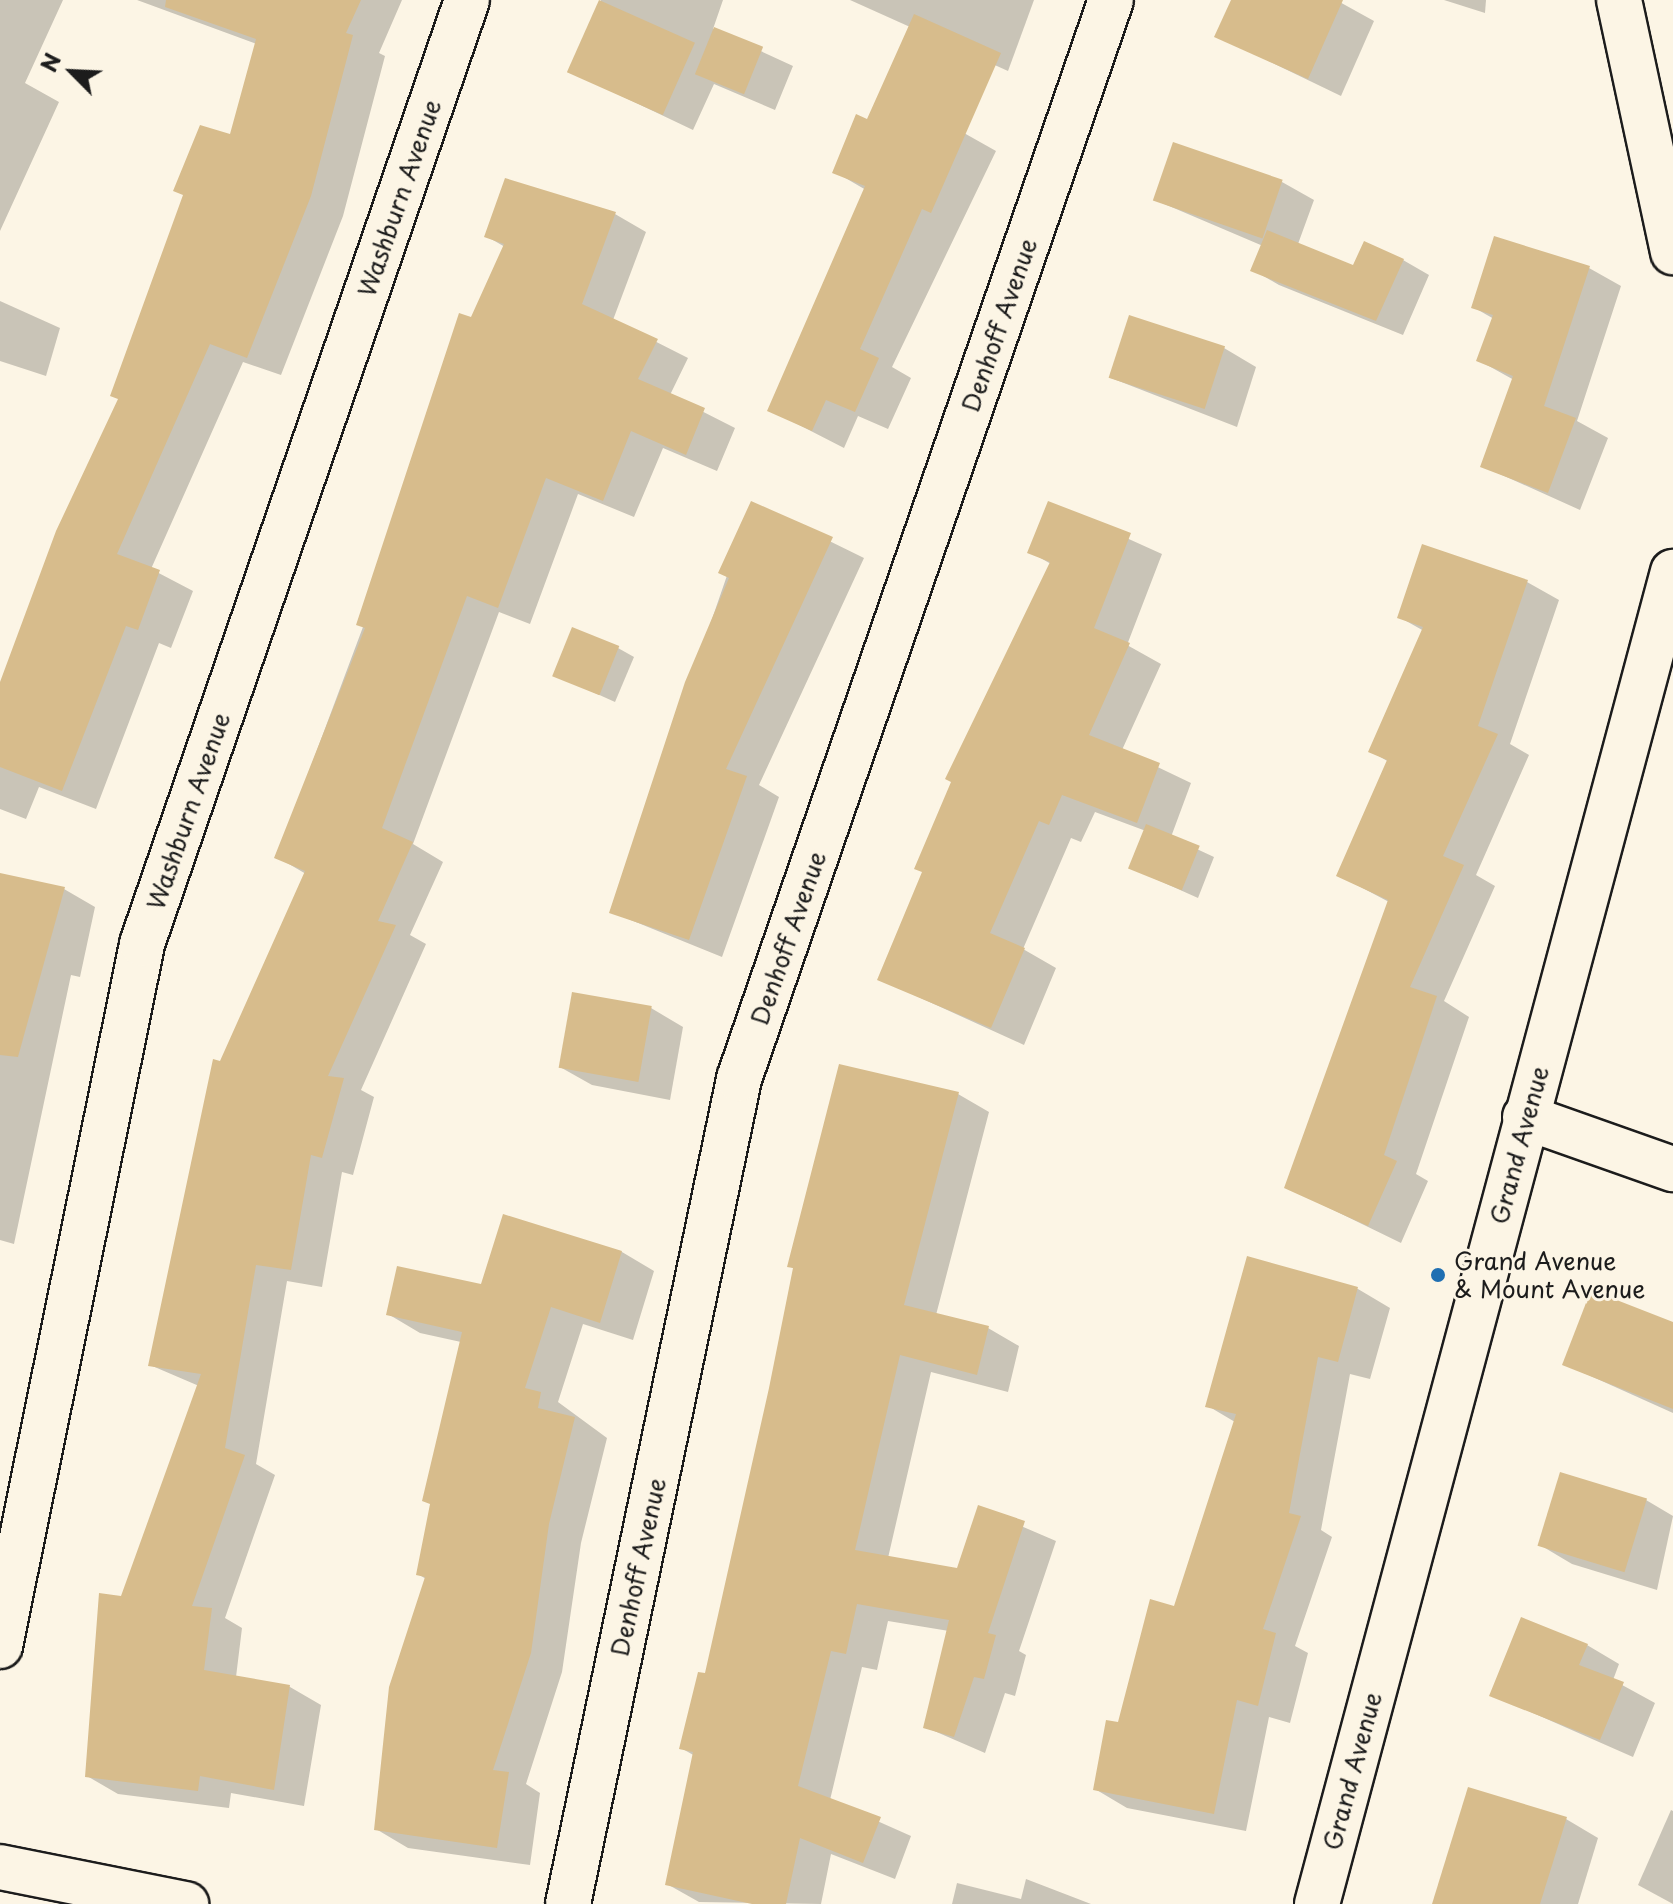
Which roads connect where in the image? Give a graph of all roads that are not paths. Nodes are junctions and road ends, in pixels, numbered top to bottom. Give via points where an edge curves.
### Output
1 (467, 0) edge
2 (1111, 0) edge
3 (1619, 0) edge
4 (1673, 252) edge
5 (1673, 572) edge
6 (1525, 1117) junction
7 (1673, 1169) edge
8 (0, 1646) edge
9 (0, 1867) edge
10 (112, 1898) edge
11 (186, 1904) edge
12 (568, 1904) edge
13 (1317, 1904) edge

1 - 8 street, Washburn Avenue via 142,944
2 - 12 street, Denhoff Avenue via 739,1079
3 - 4 street
5 - 6 street, Grand Avenue
6 - 7 street
6 - 13 street, Grand Avenue
9 - 10 street
10 - 11 street

